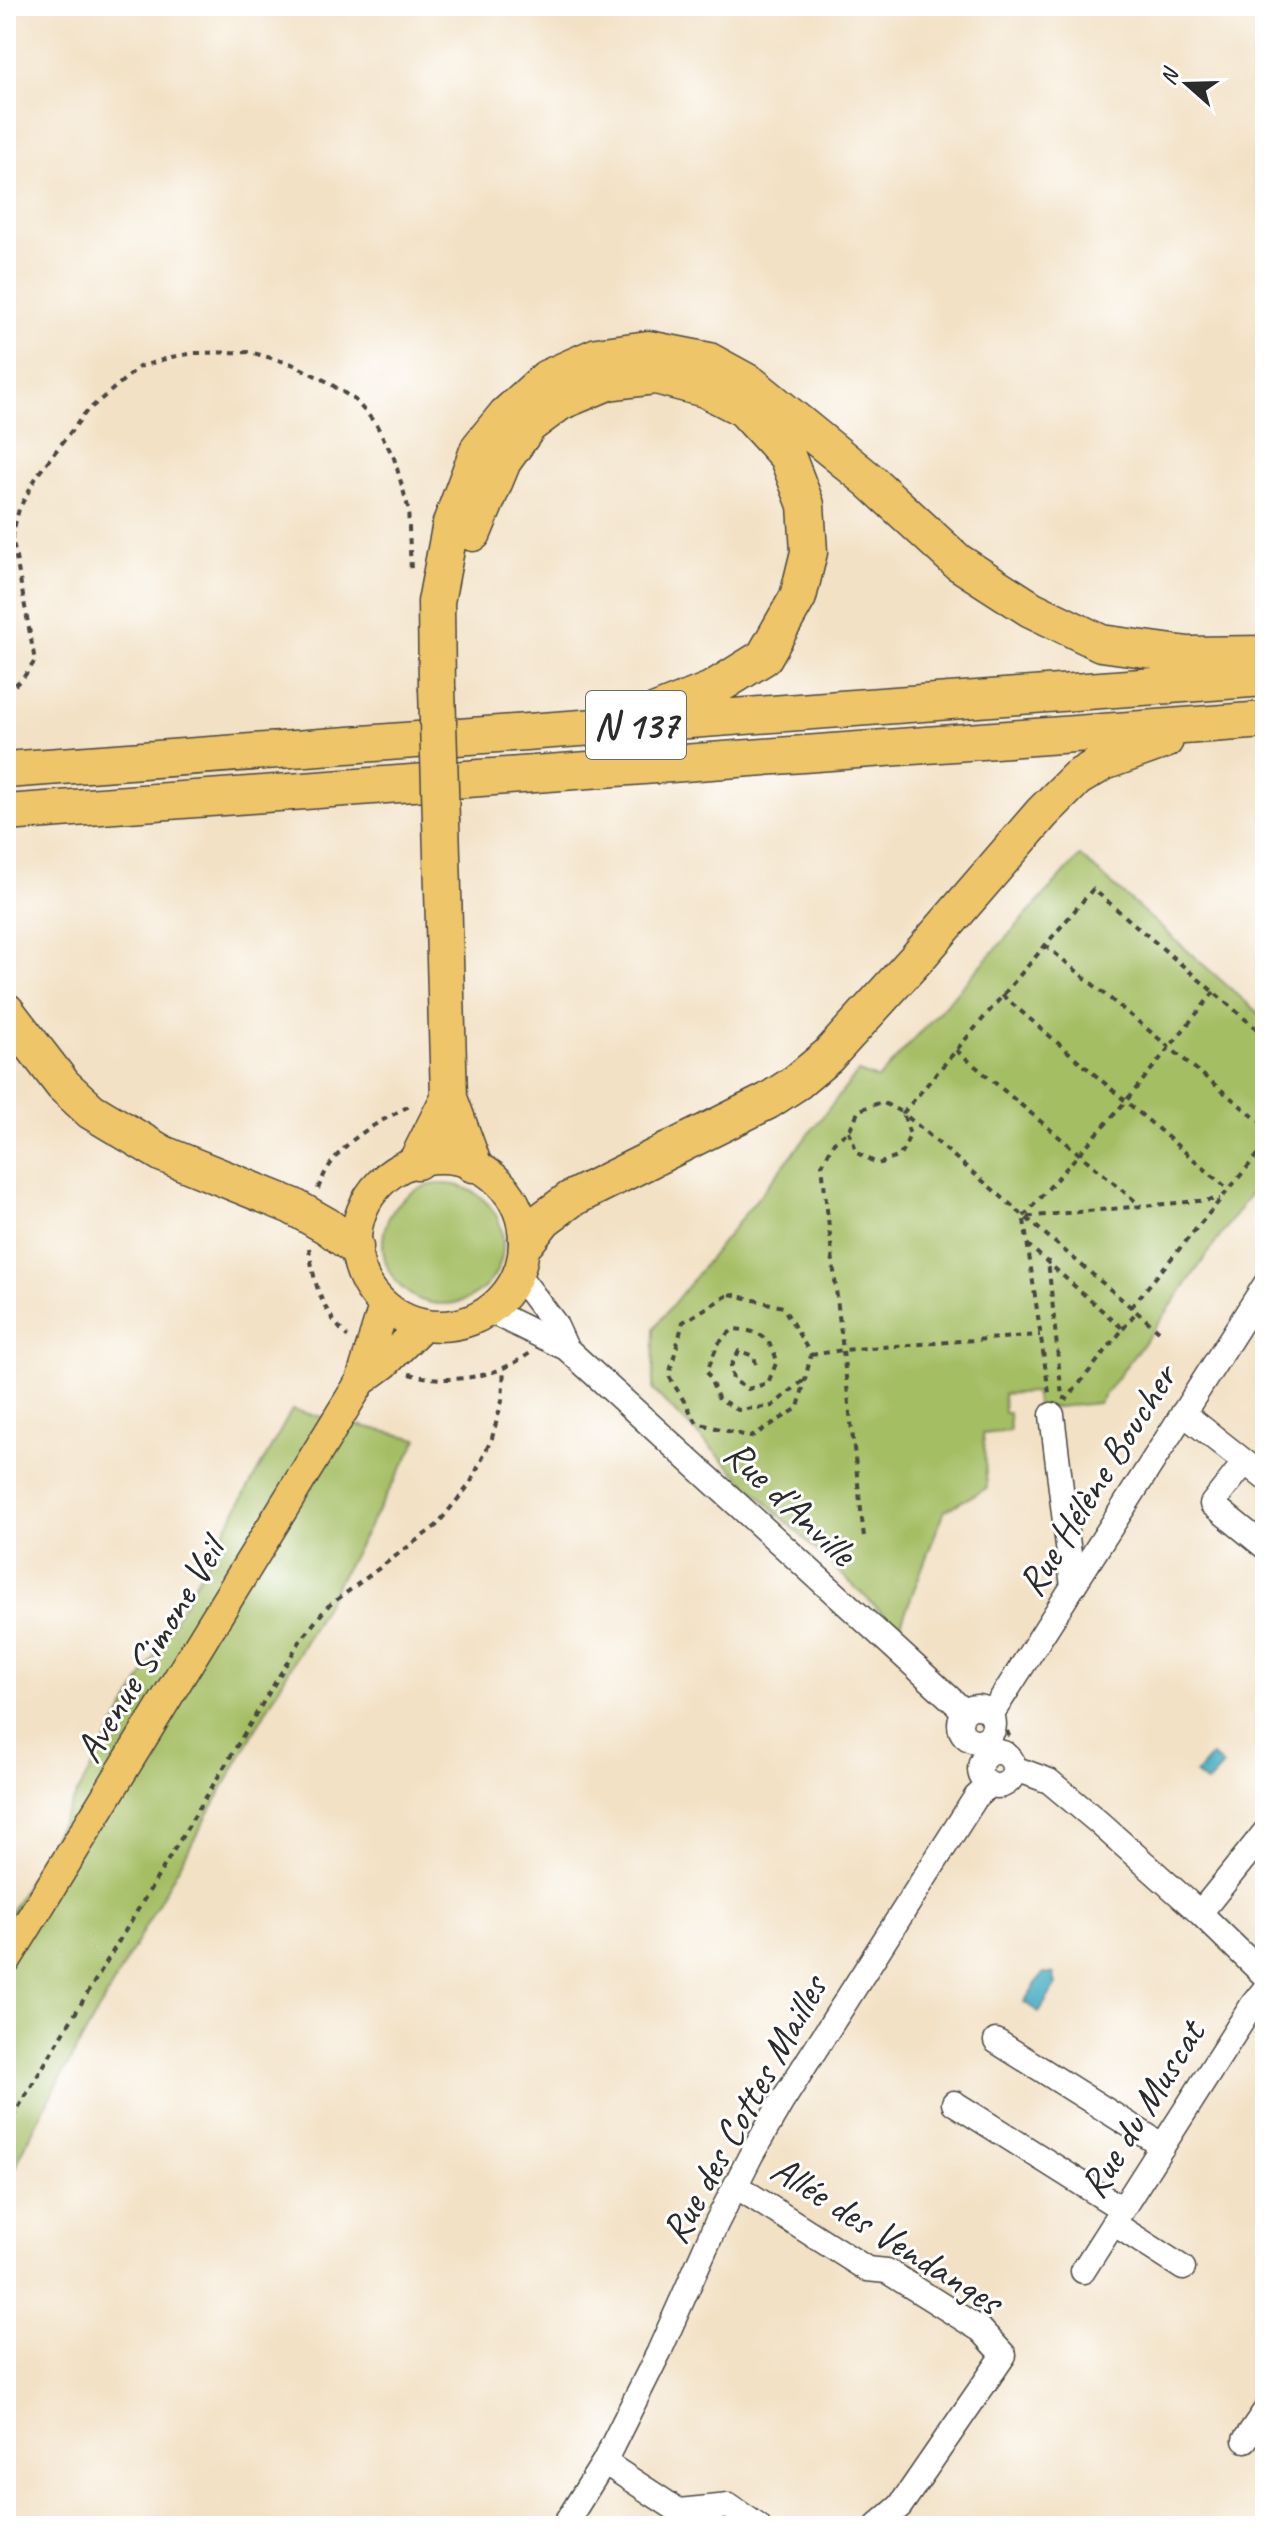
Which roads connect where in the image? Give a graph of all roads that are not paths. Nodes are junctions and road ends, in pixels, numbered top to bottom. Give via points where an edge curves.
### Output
1 (1265, 654) edge
2 (437, 673) junction
3 (1265, 678) edge
4 (1265, 720) edge
5 (1216, 724) junction
6 (623, 726) junction
7 (6, 770) edge
8 (6, 813) edge
9 (6, 1011) edge
10 (449, 1098) junction
11 (417, 1161) junction
12 (473, 1164) junction
13 (355, 1247) junction
14 (523, 1258) junction
15 (1265, 1285) edge
16 (384, 1306) junction
17 (490, 1311) junction
18 (422, 1326) junction
19 (566, 1348) junction
20 (361, 1381) junction
21 (1183, 1413) junction
22 (1052, 1415) road end
23 (1245, 1462) junction
24 (1265, 1478) edge
25 (1265, 1547) edge
26 (1073, 1587) junction
27 (986, 1724) junction
28 (1003, 1769) junction
29 (1265, 1832) edge
30 (1200, 1913) junction
31 (6, 1960) edge
32 (1265, 1976) edge
33 (1265, 1989) edge
34 (996, 2041) dead end
35 (954, 2103) dead end
36 (1163, 2146) junction
37 (736, 2186) junction
38 (1118, 2216) junction
39 (1183, 2268) dead end
40 (1083, 2271) dead end
41 (1265, 2411) edge
42 (1245, 2440) dead end
43 (604, 2462) junction
44 (564, 2526) edge
45 (758, 2526) edge
46 (877, 2526) edge

1 - 2 highway via 1188,655 1101,643 1031,609 958,562 870,481 751,384 709,361 648,349 597,356 547,378 479,448 451,523 436,602
2 - 6 highway via 476,524 503,461 529,425 560,402 608,382 656,376 705,389 744,409 787,456 806,505 809,552 798,597 764,657 711,690
2 - 10 highway, bridge
3 - 6 highway, N 137
4 - 5 highway, N 137
5 - 8 highway, N 137
5 - 14 highway via 1104,762 1077,778 828,1056 768,1101 571,1199 544,1219
6 - 7 highway, N 137
9 - 13 highway via 63,1085 91,1111 163,1154 292,1206
10 - 11 highway
10 - 12 highway
11 - 12 main road via 445,1158
11 - 13 main road via 374,1189 360,1217
12 - 14 main road via 509,1192 520,1213
13 - 16 main road via 366,1283
14 - 17 main road via 507,1295
14 - 19 street, Rue d'Anville
15 - 21 street, Rue Hélène Boucher
16 - 18 main road
16 - 20 main road, Avenue Simone Veil
17 - 18 main road via 469,1322
17 - 19 street, Rue d'Anville
18 - 20 main road, Avenue Simone Veil
19 - 27 street, Rue d'Anville via 965,1712 978,1707
20 - 31 main road, Avenue Simone Veil
21 - 23 street
21 - 26 street, Rue Hélène Boucher
22 - 26 street
23 - 24 street
23 - 25 street via 1212,1504
26 - 27 street, Rue Hélène Boucher
27 - 28 street
28 - 30 street via 1049,1781
28 - 37 street, Rue des Cottes Mailles via 976,1797 781,2103
29 - 30 street
30 - 32 street
33 - 36 street, Rue du Muscat
34 - 36 street
35 - 38 street
36 - 38 street, Rue du Muscat
37 - 43 street, Rue des Cottes Mailles
37 - 46 street, Allée des Vendanges via 867,2269 887,2271 968,2321 1004,2355 900,2506
38 - 39 street
38 - 40 street, Rue du Muscat
41 - 42 street
43 - 44 street, Rue des Cottes Mailles
43 - 45 street via 679,2511 729,2506

